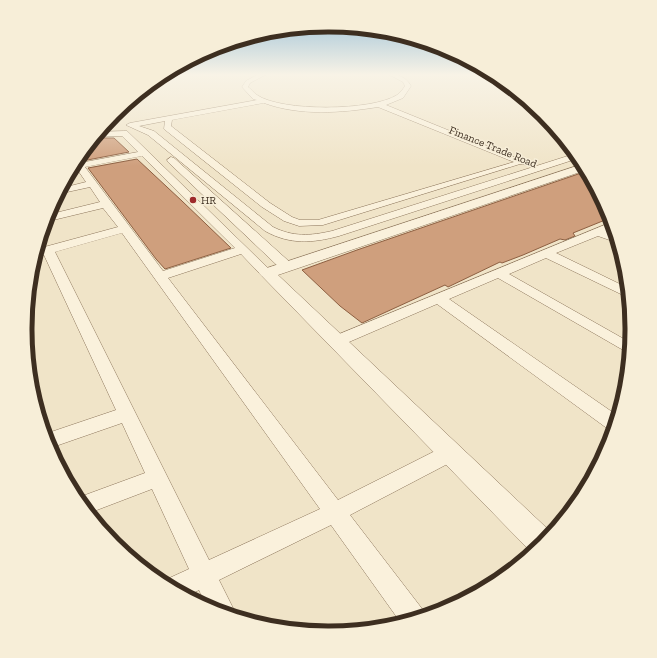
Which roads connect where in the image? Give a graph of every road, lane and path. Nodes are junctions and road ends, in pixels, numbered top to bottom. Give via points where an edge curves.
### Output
1 (235, 105) edge
2 (235, 105) edge
3 (274, 105) edge
4 (380, 105) joint
5 (367, 107) junction
6 (169, 118) junction
7 (127, 127) junction
8 (110, 130) edge
9 (108, 132) edge
10 (144, 153) junction
11 (538, 158) dead end
12 (571, 159) edge
13 (81, 166) edge
14 (510, 166) junction
15 (524, 167) junction
16 (79, 170) edge
17 (578, 170) edge
18 (541, 174) junction
19 (92, 184) junction
20 (68, 189) edge
21 (106, 204) junction
22 (55, 216) edge
23 (607, 228) edge
24 (125, 230) junction
25 (598, 231) junction
26 (610, 237) edge
27 (318, 238) junction
28 (242, 250) junction
29 (42, 252) edge
30 (546, 253) junction
31 (325, 254) junction
32 (277, 270) junction
33 (498, 273) junction
34 (160, 276) junction
35 (622, 291) edge
36 (438, 298) junction
37 (337, 341) junction
38 (624, 346) edge
39 (126, 414) junction
40 (610, 421) edge
41 (54, 439) edge
42 (450, 453) junction
43 (157, 478) junction
44 (89, 504) edge
45 (336, 512) junction
46 (538, 539) edge
47 (205, 575) junction
48 (180, 586) edge
49 (218, 604) edge
50 (410, 614) edge

1 - 6 street
2 - 7 street
3 - 5 street via 322,110
4 - 5 street
4 - 15 street
5 - 14 street, Finance Trade Road
6 - 7 street
6 - 14 street via 167,127 266,205 299,223 319,223
7 - 8 street
7 - 9 street
7 - 10 street via 124,133
7 - 27 street via 159,139 279,235 290,239
7 - 32 street via 169,158
10 - 13 street
10 - 28 street
11 - 15 street
12 - 18 street
14 - 15 street
15 - 18 street
15 - 27 street
16 - 19 street
17 - 18 street via 558,176
18 - 31 street
19 - 20 street
19 - 21 street
21 - 22 street
21 - 24 street
23 - 25 street
24 - 29 street
24 - 34 street
25 - 26 street
25 - 30 street
27 - 31 street
28 - 32 street
28 - 34 street
29 - 39 street
30 - 33 street
30 - 35 street
31 - 32 street
32 - 37 street
33 - 36 street
33 - 38 street
34 - 45 street
36 - 37 street
36 - 40 street
37 - 42 street
39 - 41 street
39 - 43 street
42 - 45 street
42 - 46 street
43 - 44 street
43 - 47 street
45 - 47 street
45 - 50 street
47 - 48 street
47 - 49 street

